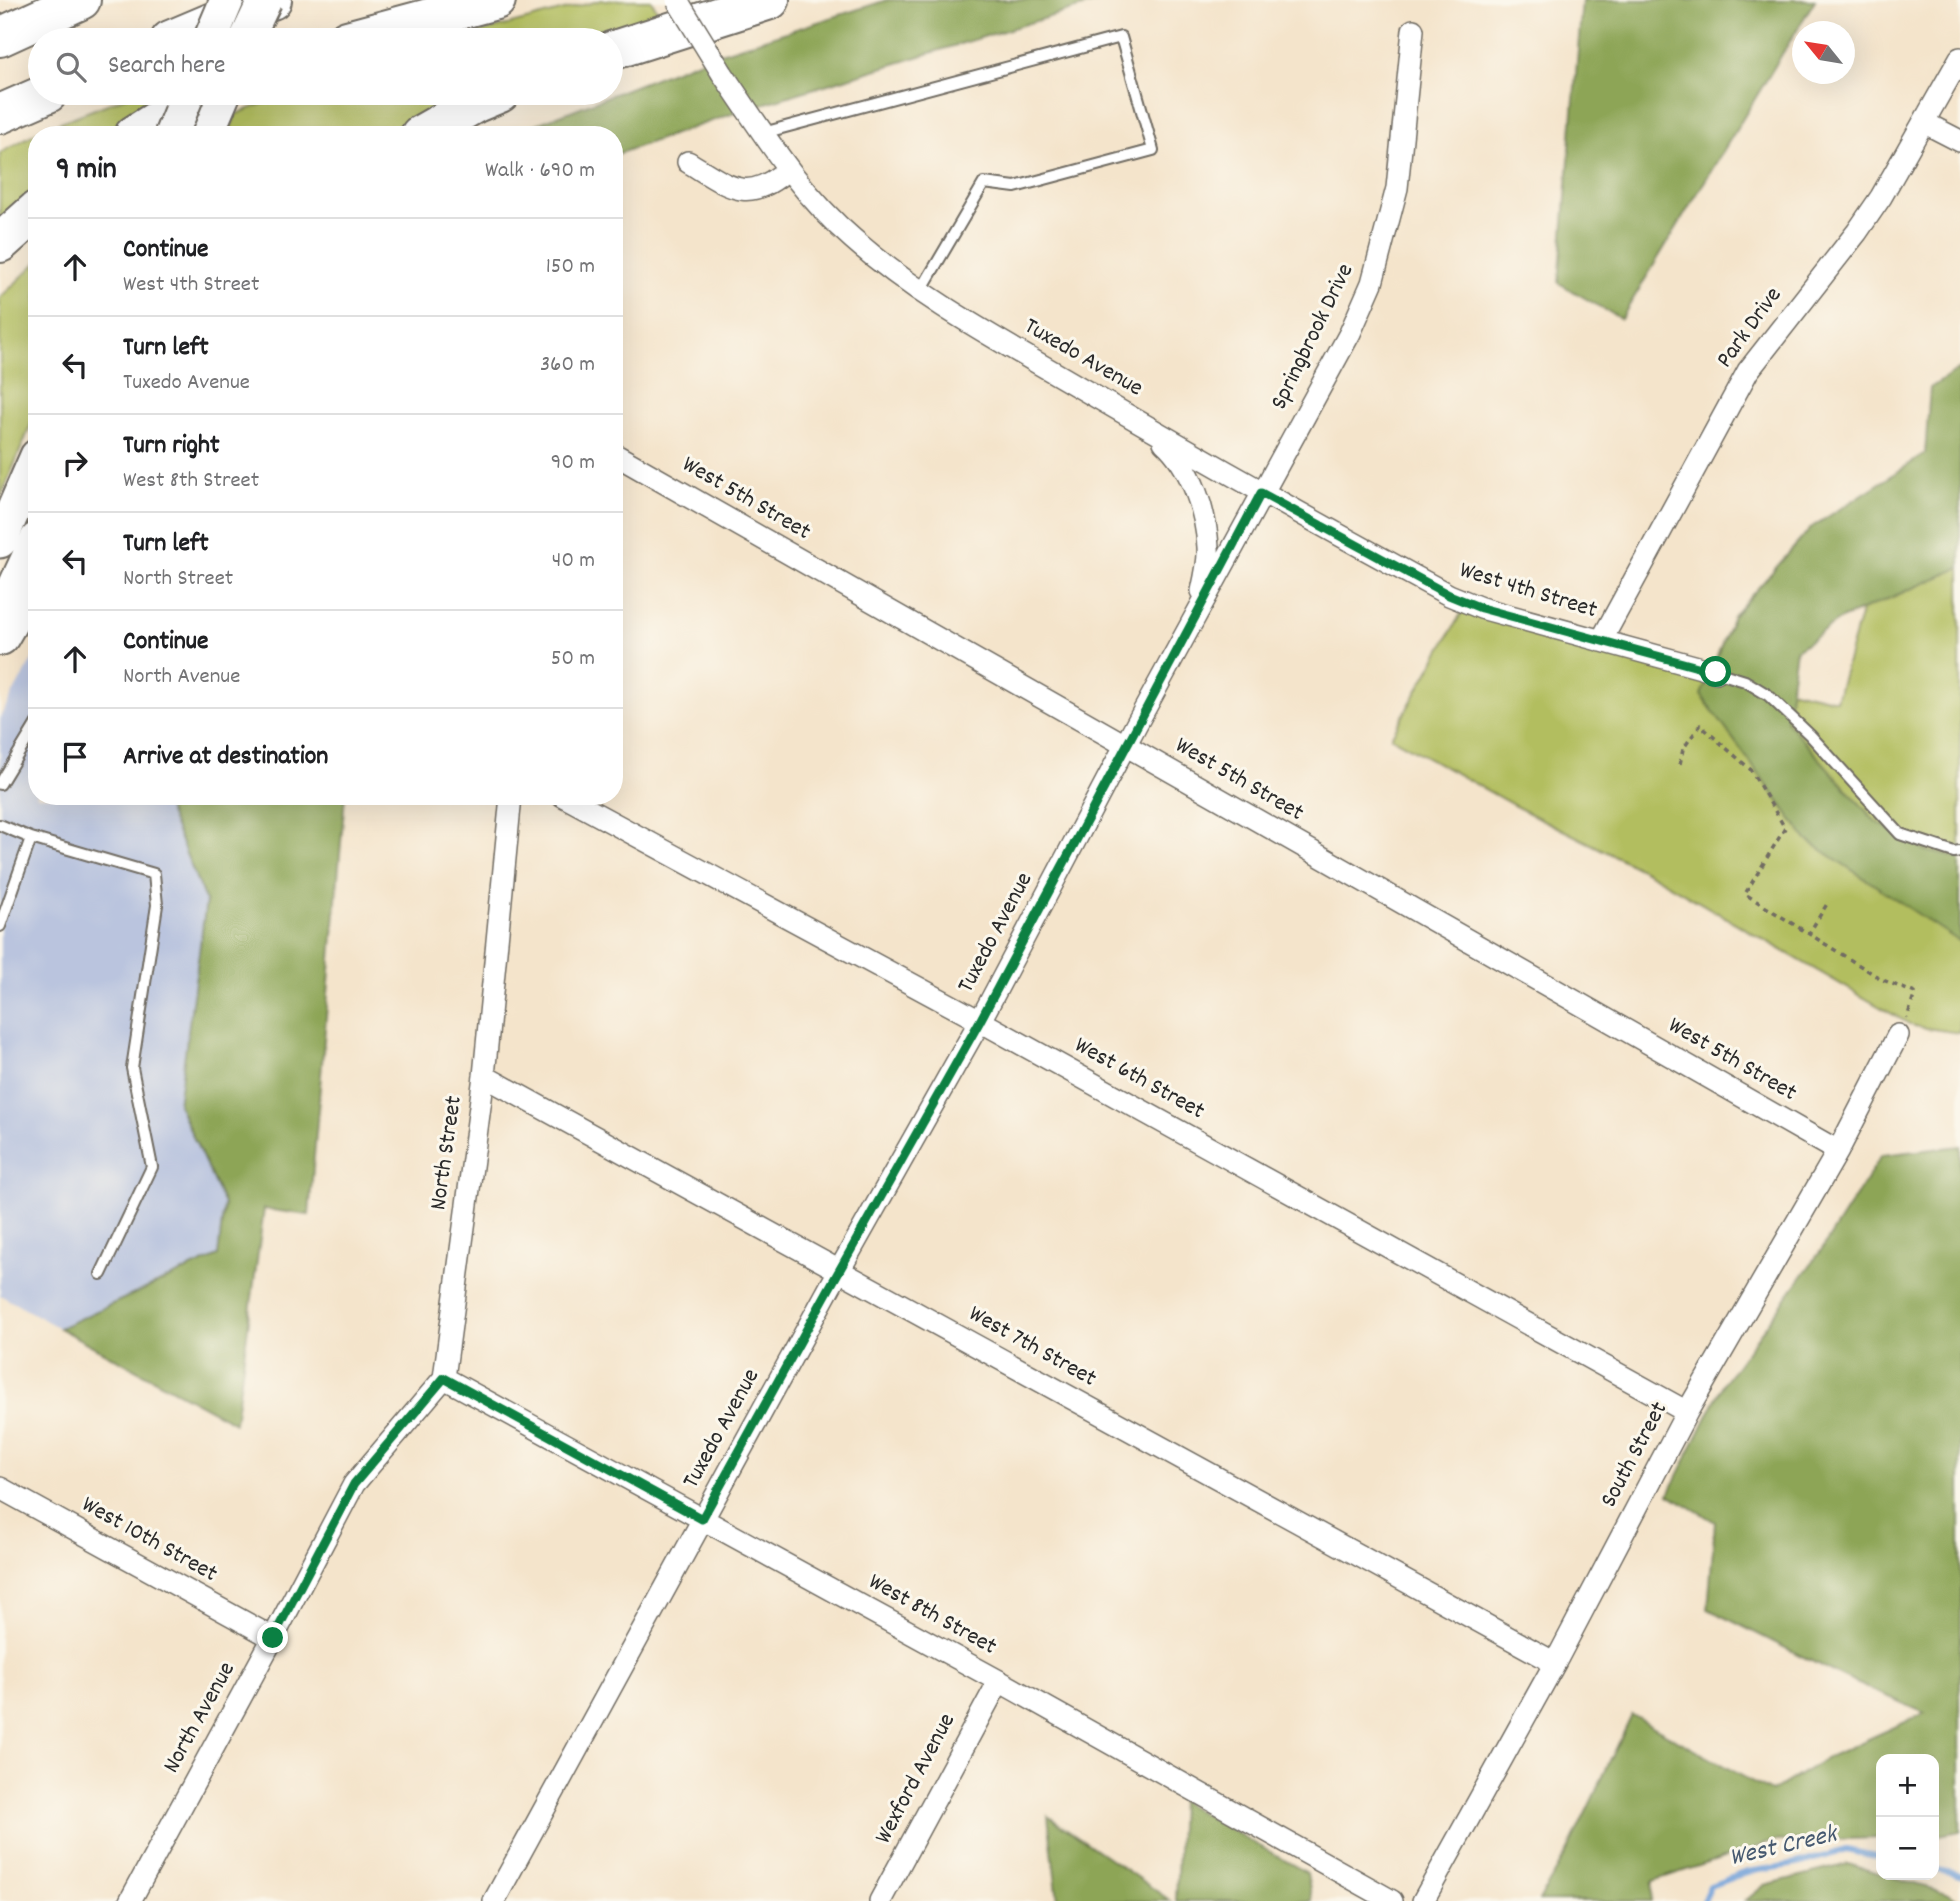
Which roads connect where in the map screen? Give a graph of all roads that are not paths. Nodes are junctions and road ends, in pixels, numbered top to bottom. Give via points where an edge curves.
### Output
1 (81, 0) edge
2 (227, 0) edge
3 (264, 0) edge
4 (272, 0) edge
5 (496, 0) edge
6 (677, 0) edge
7 (770, 0) edge
8 (198, 28) edge
9 (215, 28) edge
10 (251, 28) edge
11 (392, 28) edge
12 (1413, 30) dead end
13 (0, 37) edge
14 (623, 47) edge
15 (1960, 58) edge
16 (28, 102) edge
17 (183, 105) edge
18 (186, 105) edge
19 (218, 105) edge
20 (472, 105) edge
21 (0, 114) edge
22 (1925, 122) junction
23 (148, 126) edge
24 (175, 126) edge
25 (210, 126) edge
26 (436, 126) edge
27 (763, 133) junction
28 (1960, 141) edge
29 (688, 162) dead end
30 (788, 169) junction
31 (28, 218) edge
32 (0, 243) edge
33 (920, 292) junction
34 (1144, 425) junction
35 (623, 459) edge
36 (28, 477) edge
37 (1261, 493) junction
38 (0, 541) edge
39 (28, 558) edge
40 (28, 588) edge
41 (1195, 617) junction
42 (0, 619) edge
43 (0, 636) edge
44 (1601, 641) junction
45 (1716, 672) joint
46 (28, 738) edge
47 (1125, 745) junction
48 (0, 784) edge
49 (510, 805) edge
50 (580, 805) edge
51 (0, 825) edge
52 (31, 838) junction
53 (1960, 851) edge
54 (0, 926) edge
55 (980, 1021) junction
56 (1901, 1032) road end
57 (484, 1076) junction
58 (1838, 1151) junction
59 (839, 1271) junction
60 (101, 1274) dead end
61 (444, 1378) junction
62 (1687, 1412) junction
63 (0, 1488) edge
64 (702, 1519) junction
65 (273, 1638) junction
66 (1555, 1663) junction
67 (999, 1681) junction
68 (130, 1901) edge
69 (494, 1901) edge
70 (880, 1901) edge
71 (1392, 1901) edge
72 (1423, 1901) edge

1 - 13 highway
2 - 9 main road, bridge
3 - 10 main road, bridge
4 - 8 highway
5 - 11 highway
6 - 27 street, Tuxedo Avenue, bridge
7 - 14 highway
12 - 37 street, Springbrook Drive via 1397,188 1372,283 1350,333
15 - 22 street, Park Drive
16 - 21 highway
17 - 24 main road, bridge
18 - 23 highway
19 - 25 main road
20 - 26 highway
22 - 28 street
22 - 44 street, Park Drive via 1857,232 1748,371
27 - 30 street, Tuxedo Avenue
27 - 33 lane via 1121,37 1153,150 1015,187 984,183
29 - 30 street via 741,190 760,189
30 - 33 street, Tuxedo Avenue via 851,238
31 - 32 highway
33 - 34 street, Tuxedo Avenue
34 - 37 street, Tuxedo Avenue
34 - 41 street via 1172,449 1203,516 1209,549
35 - 47 street, West 5th Street
36 - 38 main road
37 - 41 street, Tuxedo Avenue
37 - 44 street, West 4th Street via 1449,595
39 - 42 main road
40 - 43 highway
41 - 47 street, Tuxedo Avenue
44 - 45 street, West 4th Street
45 - 53 lane via 1768,695 1900,834
46 - 48 lane
47 - 55 street, Tuxedo Avenue
47 - 58 street, West 5th Street
49 - 57 street, North Street
50 - 55 street, West 6th Street
51 - 52 lane
52 - 54 lane
52 - 60 lane via 154,874 157,905 132,1068 152,1167
55 - 59 street, Tuxedo Avenue
55 - 62 street, West 6th Street
56 - 58 street, South Street
57 - 59 street, West 7th Street
57 - 61 street, North Street
58 - 62 street, South Street
59 - 64 street, Tuxedo Avenue
59 - 66 street, West 7th Street
61 - 64 street, West 8th Street
61 - 65 street, North Avenue via 354,1484
62 - 66 street, South Street
63 - 65 street, West 10th Street
64 - 67 street, West 8th Street
64 - 69 street, Tuxedo Avenue
65 - 68 street, North Avenue
66 - 72 street, South Street
67 - 70 street, Wexford Avenue
67 - 71 street, West 8th Street

